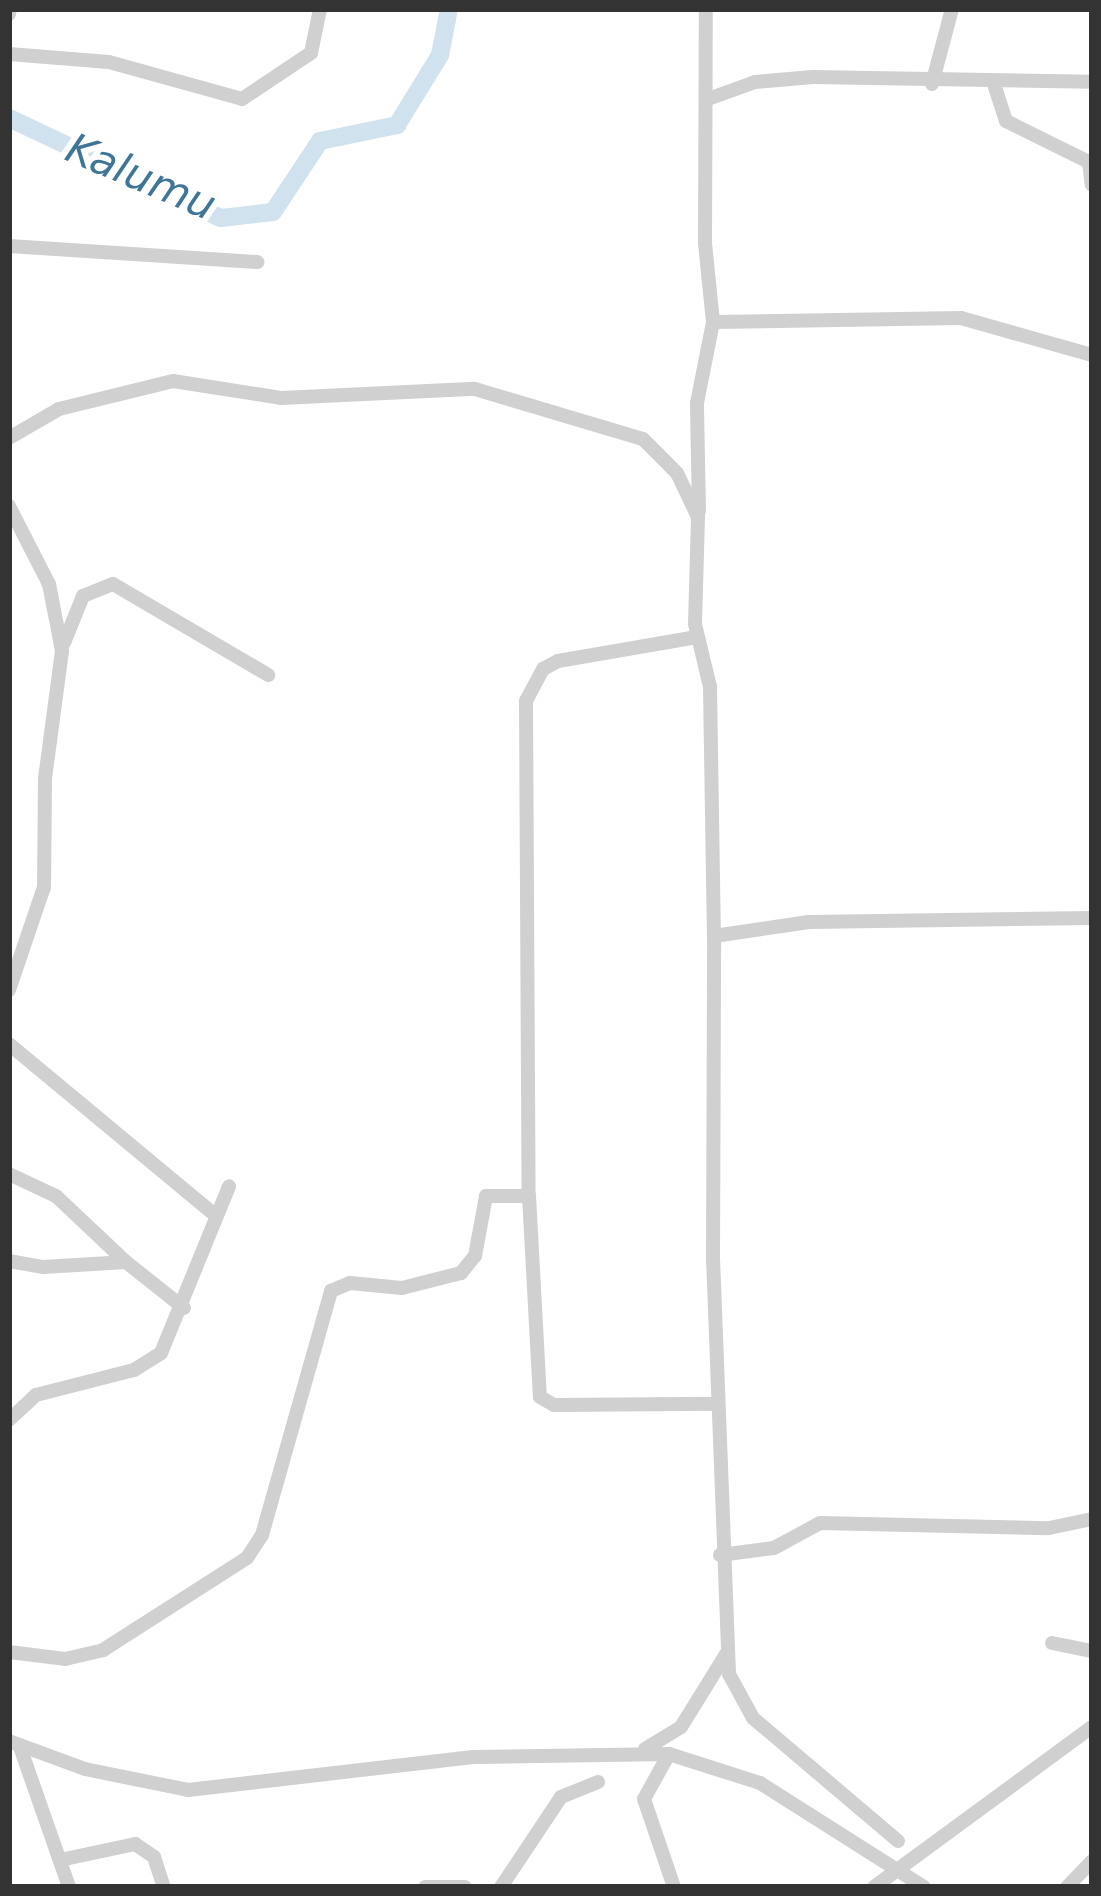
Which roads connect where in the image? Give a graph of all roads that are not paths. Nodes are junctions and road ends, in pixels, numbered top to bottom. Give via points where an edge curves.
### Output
1 (320, 9) edge
2 (706, 9) edge
3 (952, 9) edge
4 (9, 54) edge
5 (993, 81) junction
6 (1092, 82) edge
7 (932, 84) junction
8 (708, 98) junction
9 (1092, 185) edge
10 (9, 246) edge
11 (256, 262) dead end
12 (713, 322) junction
13 (1092, 356) edge
14 (9, 439) edge
15 (9, 506) edge
16 (698, 518) junction
17 (697, 637) junction
18 (62, 651) junction
19 (268, 675) dead end
20 (1092, 918) edge
21 (714, 936) junction
22 (9, 990) edge
23 (9, 1044) edge
24 (9, 1174) edge
25 (229, 1186) dead end
26 (529, 1196) junction
27 (217, 1216) junction
28 (9, 1261) edge
29 (126, 1262) junction
30 (184, 1308) junction
31 (717, 1404) junction
32 (9, 1420) edge
33 (1092, 1519) edge
34 (720, 1555) junction
35 (1052, 1643) dead end
36 (1092, 1651) edge
37 (9, 1652) edge
38 (726, 1654) junction
39 (1092, 1727) edge
40 (15, 1744) edge
41 (640, 1751) junction
42 (669, 1754) junction
43 (598, 1782) dead end
44 (929, 1840) junction
45 (898, 1841) junction
46 (870, 1851) junction
47 (60, 1860) junction
48 (1092, 1861) edge
49 (893, 1867) junction
50 (69, 1887) edge
51 (164, 1887) edge
52 (425, 1887) edge
53 (465, 1887) edge
54 (501, 1887) edge
55 (674, 1887) edge
56 (874, 1887) edge
57 (924, 1887) edge
58 (1067, 1887) edge

1 - 4 street via 311,53 242,99 109,62
2 - 8 street
3 - 7 street
5 - 6 street
5 - 7 street
5 - 9 street via 1006,121 1090,163
7 - 8 street via 813,77 755,82
8 - 12 street via 705,243
10 - 11 street
12 - 13 street via 961,318
12 - 16 street via 697,403
14 - 16 street via 59,409 164,382 281,398 475,389 643,439 677,473
15 - 18 street via 49,584
16 - 17 street
17 - 21 street via 710,687
17 - 26 street via 558,661 543,669 526,700
18 - 19 street via 83,596 112,584
18 - 22 street via 44,778 44,887
20 - 21 street via 809,922
21 - 31 street
23 - 27 street
24 - 29 street via 56,1196
25 - 27 street
26 - 31 street via 540,1397 554,1405
26 - 37 street via 488,1195 475,1256 461,1273 401,1288 350,1283 331,1291 267,1517 247,1558 90,1655
27 - 30 street
28 - 29 street via 43,1268
29 - 30 street
30 - 32 street via 157,1357 36,1395
31 - 34 street
33 - 34 street via 1049,1528 820,1522 774,1548
34 - 38 street
35 - 36 street
38 - 41 street via 681,1727
38 - 45 street via 732,1685 753,1718
39 - 44 street
40 - 41 street via 188,1790 473,1757
40 - 47 street
41 - 42 street
42 - 46 street via 760,1783
42 - 55 street via 644,1799
43 - 54 street via 561,1797
44 - 45 street
44 - 49 street
45 - 46 street
46 - 49 street
47 - 50 street
47 - 51 street via 135,1844 152,1852
48 - 58 street
49 - 56 street
49 - 57 street
52 - 53 street

